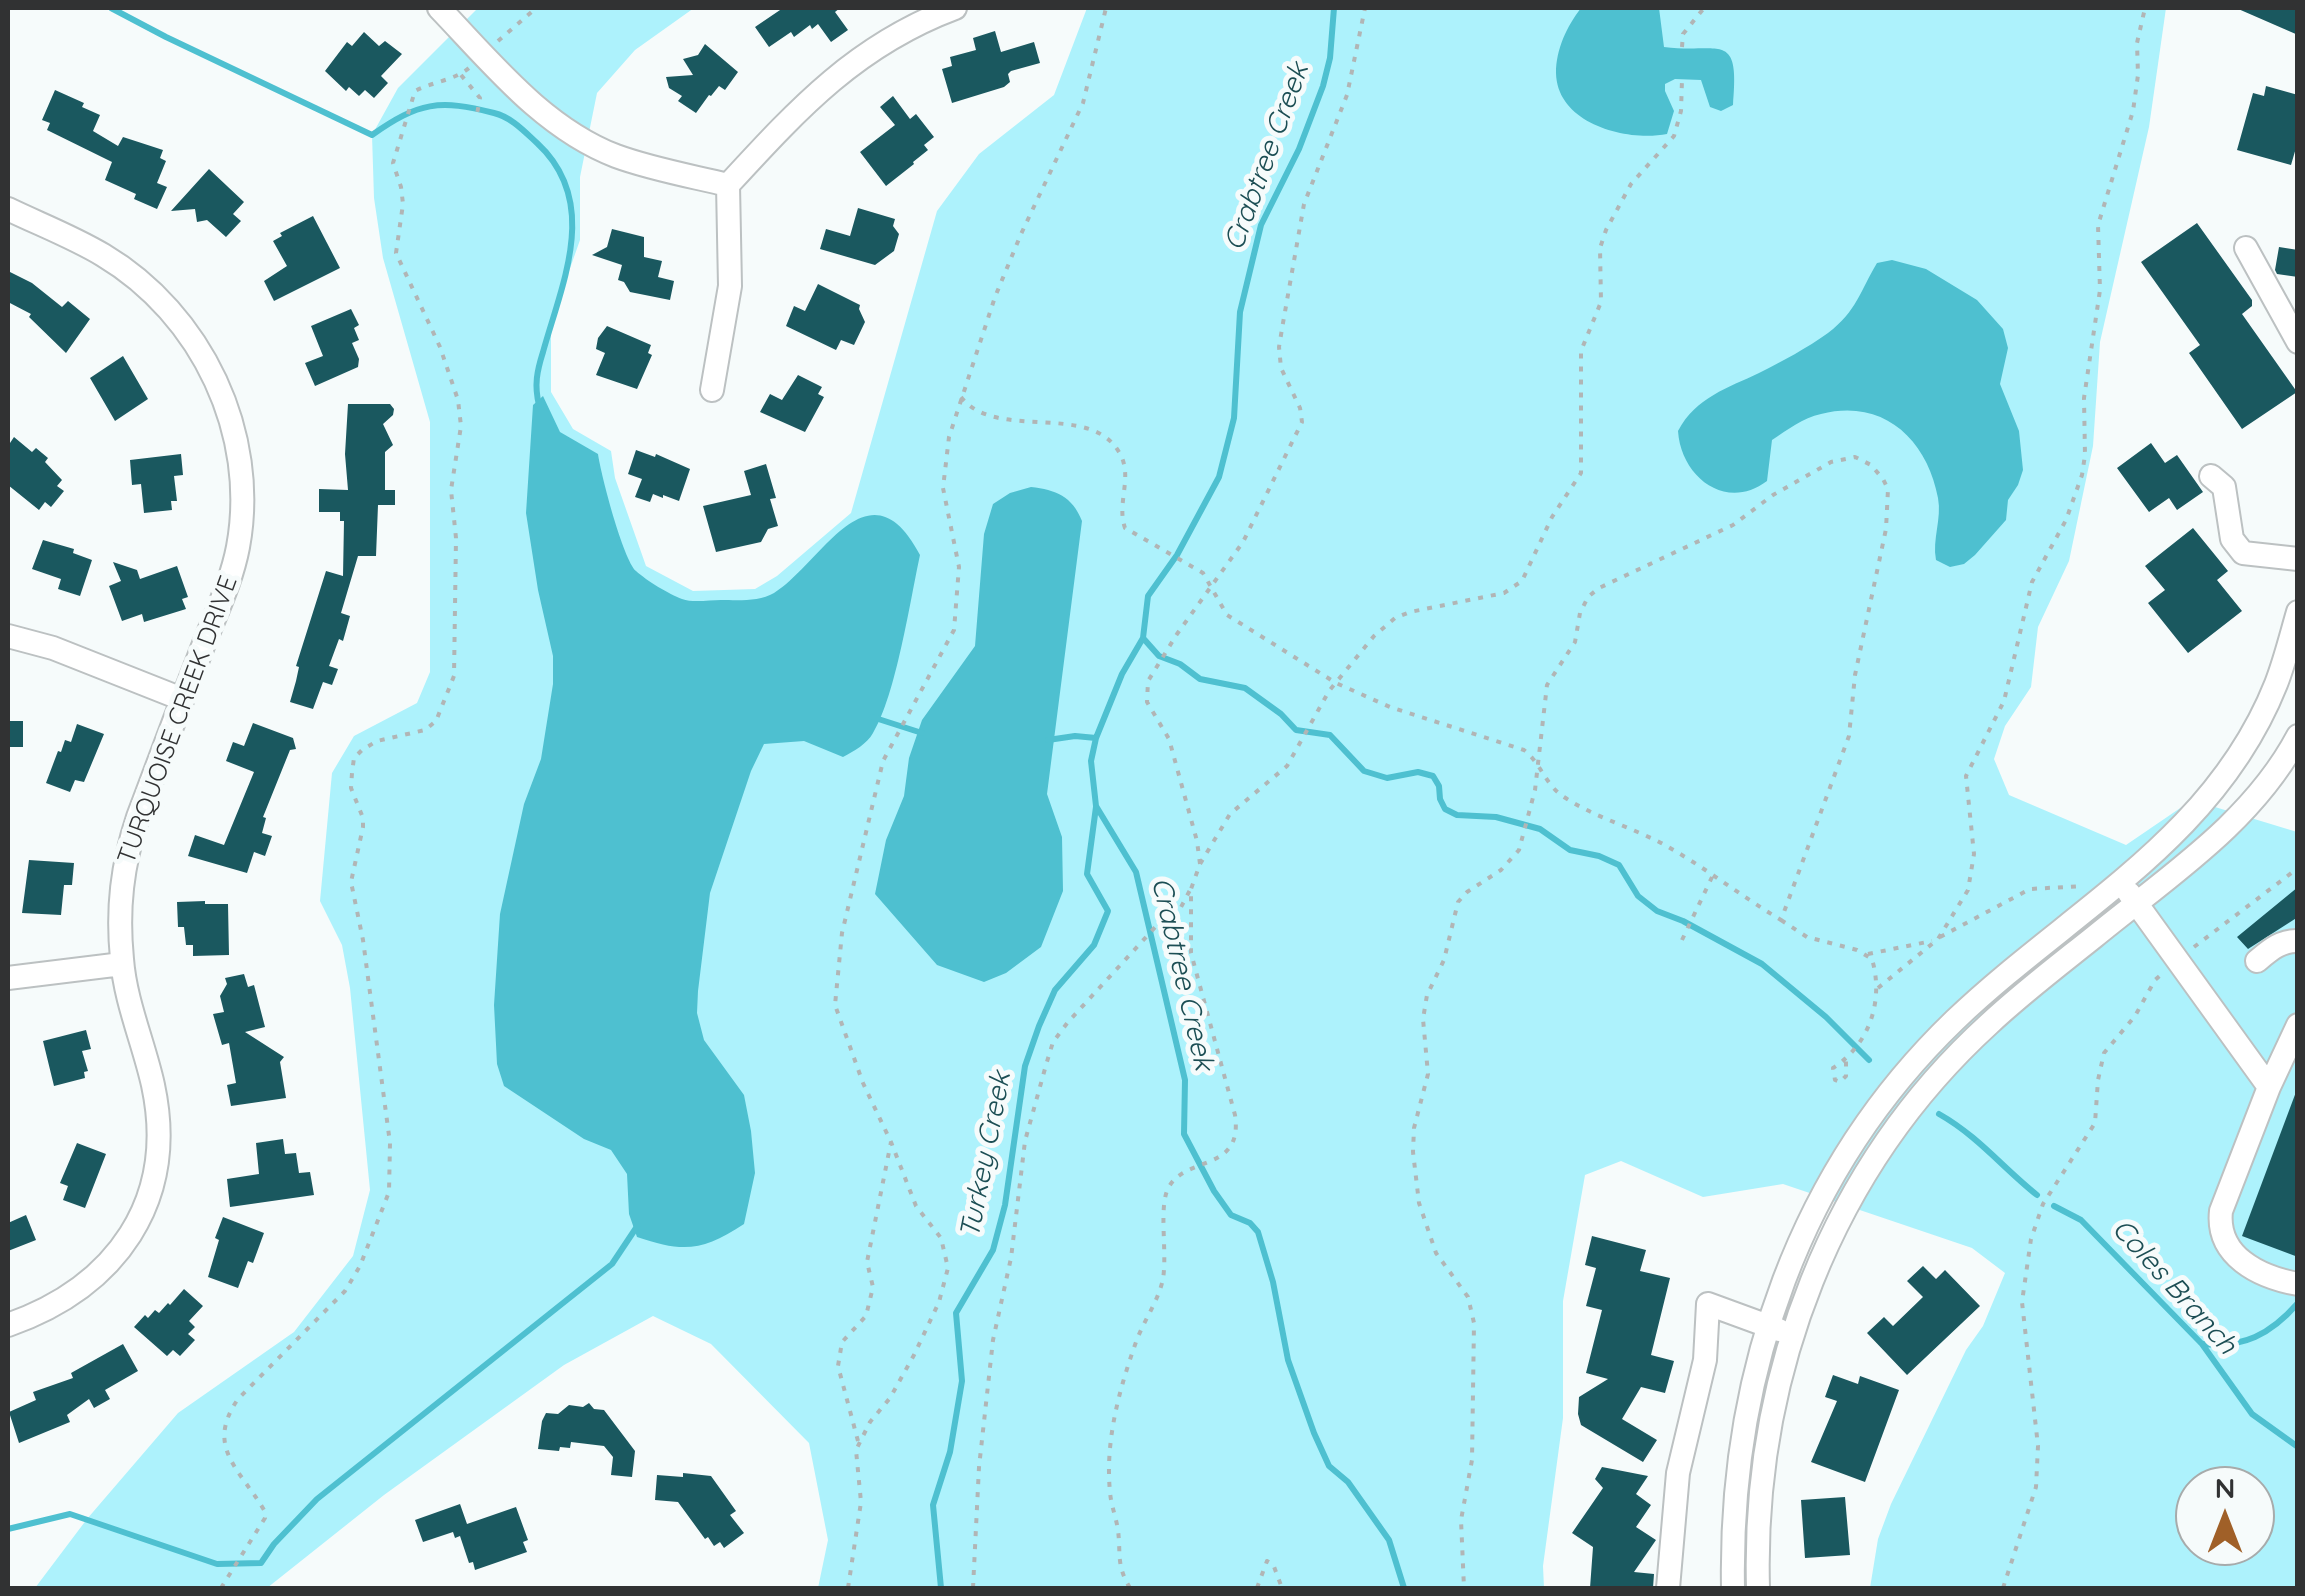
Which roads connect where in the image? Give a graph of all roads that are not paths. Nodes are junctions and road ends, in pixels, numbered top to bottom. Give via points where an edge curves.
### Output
1 (439, 8) edge
2 (955, 8) edge
3 (728, 185) junction
4 (8, 209) edge
5 (2246, 248) dead end
6 (2298, 342) edge
7 (712, 390) dead end
8 (2211, 476) dead end
9 (2298, 559) edge
10 (2298, 612) edge
11 (8, 636) edge
12 (182, 699) junction
13 (2298, 736) edge
14 (2121, 883) junction
15 (2137, 904) junction
16 (2298, 941) edge
17 (2256, 961) dead end
18 (122, 964) junction
19 (8, 978) edge
20 (2298, 1025) edge
21 (2269, 1088) junction
22 (2298, 1284) edge
23 (8, 1325) edge
24 (1766, 1325) junction
25 (1792, 1334) junction
26 (1668, 1588) edge
27 (1733, 1588) edge
28 (1758, 1588) edge

1 - 3 street via 570,132 614,155
2 - 3 street via 924,19 834,74
3 - 7 street via 730,286
4 - 12 street, TURQUOISE CREEK DRIVE via 103,255 138,281 174,315 220,387 240,460 242,525 232,570
5 - 6 street
8 - 9 street via 2224,486 2232,539 2243,553
10 - 14 street via 2276,683 2242,749 2190,820
11 - 12 street
12 - 18 street, TURQUOISE CREEK DRIVE via 126,854
13 - 15 street via 2233,822
14 - 15 street
14 - 24 street via 1954,1021 1892,1091 1826,1188
15 - 21 street
15 - 25 street via 1987,1025 1903,1121 1832,1232
16 - 17 street
18 - 19 street
18 - 23 street, TURQUOISE CREEK DRIVE via 160,1126 148,1200 126,1242 91,1281
20 - 21 street
21 - 22 street via 2219,1228 2238,1258 2271,1279
24 - 25 street
24 - 26 street via 1708,1304 1705,1360 1678,1473
24 - 27 street via 1736,1490
25 - 28 street via 1766,1441

